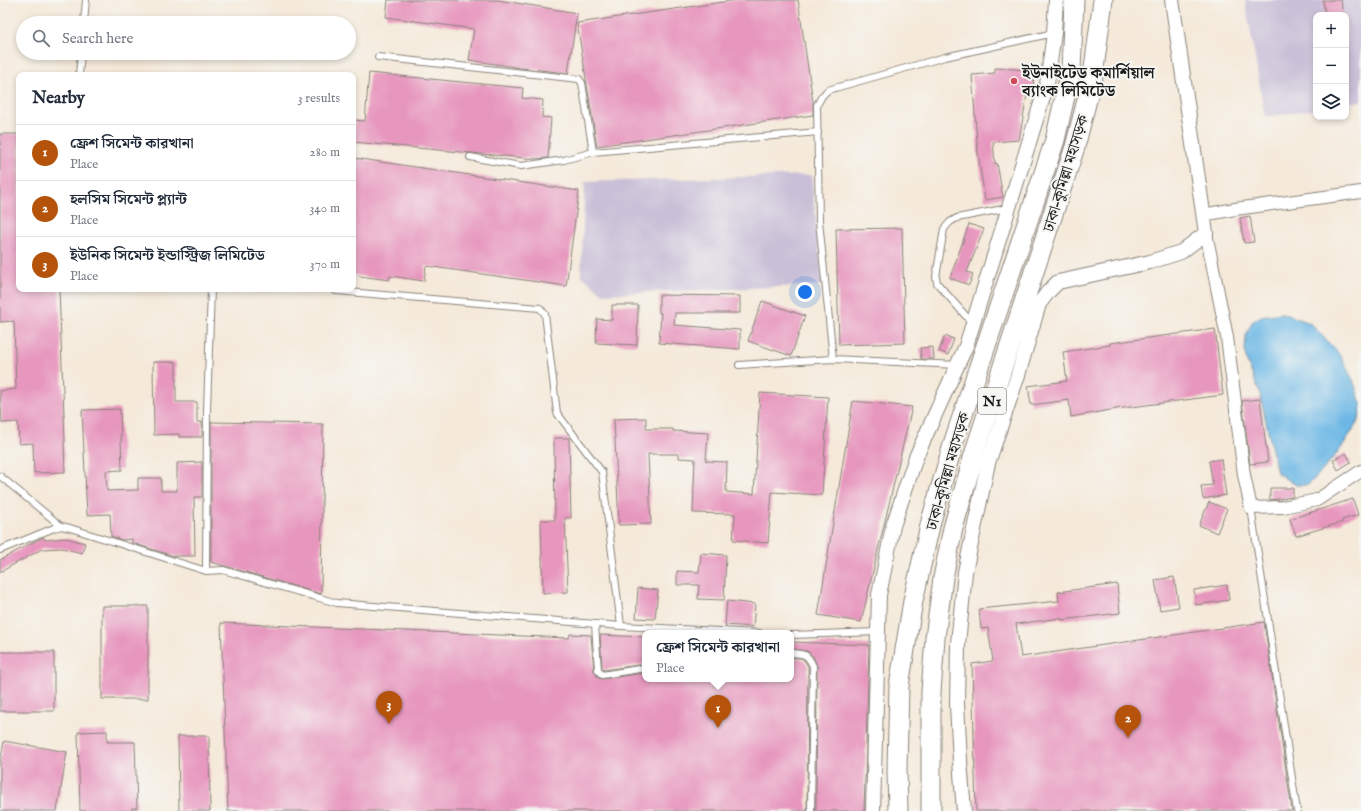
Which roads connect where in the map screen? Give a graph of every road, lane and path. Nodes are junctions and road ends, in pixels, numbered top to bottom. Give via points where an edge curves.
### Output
1 (86, 0) edge
2 (1056, 0) edge
3 (1074, 0) edge
4 (1103, 0) edge
5 (1172, 0) edge
6 (85, 16) edge
7 (1054, 33) junction
8 (378, 57) dead end
9 (80, 60) edge
10 (79, 72) edge
11 (818, 132) junction
12 (592, 152) junction
13 (470, 157) dead end
14 (1361, 192) edge
15 (1009, 208) junction
16 (1203, 215) junction
17 (1206, 233) junction
18 (211, 292) edge
19 (348, 292) edge
20 (973, 324) junction
21 (833, 359) junction
22 (739, 365) dead end
23 (958, 365) junction
24 (1361, 471) edge
25 (0, 476) edge
26 (1251, 508) junction
27 (61, 526) junction
28 (0, 550) edge
29 (206, 570) junction
30 (595, 624) junction
31 (621, 626) junction
32 (700, 630) edge
33 (878, 632) junction
34 (794, 635) edge
35 (794, 653) edge
36 (642, 668) edge
37 (811, 811) edge
38 (873, 811) edge
39 (898, 811) edge
40 (930, 811) edge
41 (964, 811) edge
42 (1297, 811) edge

1 - 6 lane
2 - 7 street
3 - 39 highway, ঢাকা–কুমিল্লা মহাসড়ক / N1 via 1071,70 1055,140 954,441 931,521 913,601 899,686
4 - 40 highway, ঢাকা–কুমিল্লা মহাসড়ক / N1 via 1093,76 1075,147 976,448 953,528 934,638
5 - 16 street
7 - 11 lane via 945,57 828,90 817,105
7 - 15 street via 1047,84
8 - 12 lane via 579,79 582,82
9 - 10 lane
11 - 12 lane
11 - 21 lane via 819,221
12 - 13 lane via 564,160 521,166
14 - 16 street
15 - 20 street
15 - 20 lane via 957,218 944,229 937,283
16 - 17 street
17 - 26 street via 1227,337 1244,475
17 - 41 street via 1181,252 1150,262 1058,282 1040,304 988,462 965,572 958,644 957,704
18 - 29 lane
19 - 31 lane via 540,308 545,314 557,413 602,472
20 - 23 street
21 - 22 lane
21 - 23 lane
23 - 33 street via 916,457 893,526 879,595
24 - 26 street via 1317,500 1283,507
25 - 27 lane
26 - 42 lane
27 - 28 lane
27 - 29 lane
29 - 30 lane via 223,570 337,603
30 - 31 lane
30 - 36 lane via 598,670 602,675
31 - 32 lane
33 - 34 lane
33 - 38 street
35 - 37 lane via 810,657 813,666

